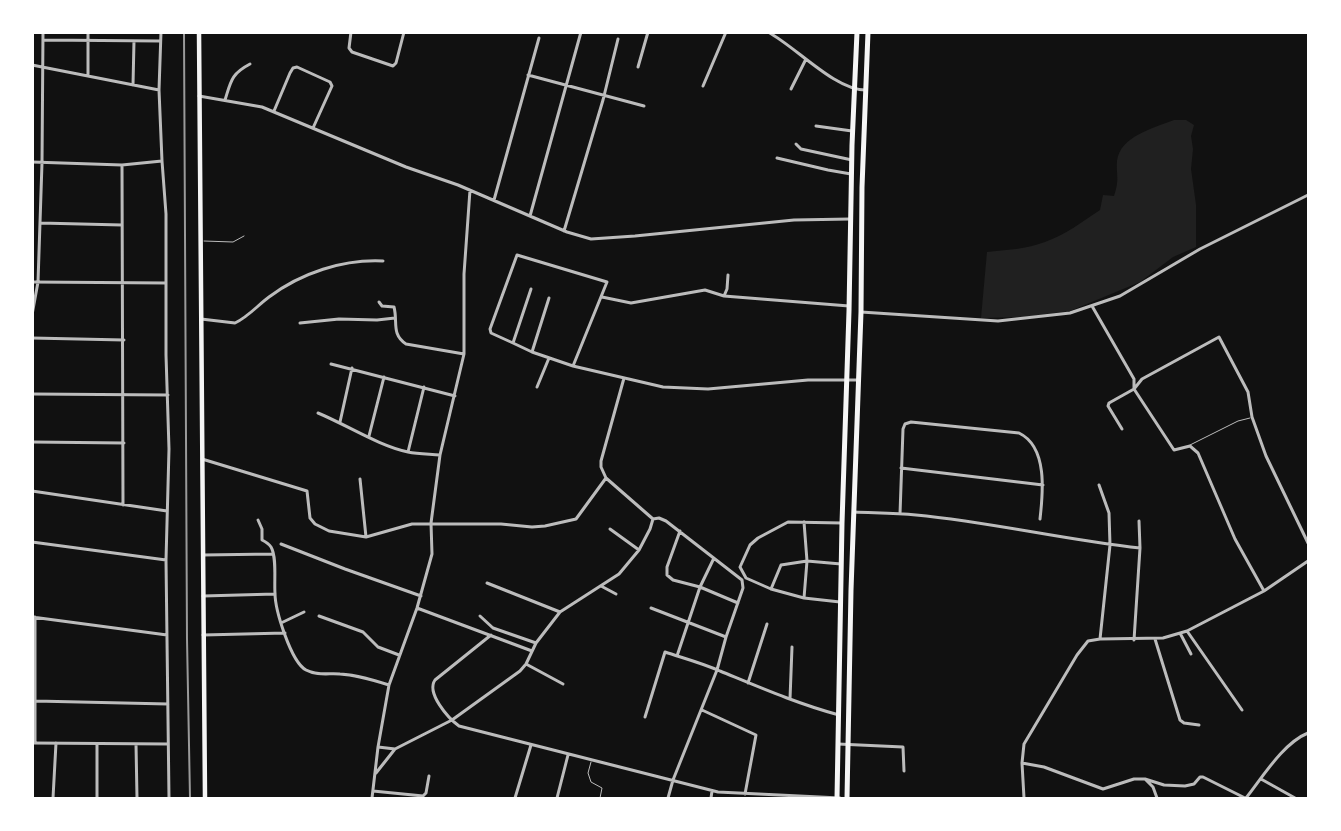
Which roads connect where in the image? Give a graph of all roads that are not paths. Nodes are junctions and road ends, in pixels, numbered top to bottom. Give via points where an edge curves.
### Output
1 (43, 32) edge
2 (88, 32) edge
3 (161, 32) edge
4 (199, 32) edge
5 (351, 32) edge
6 (404, 32) edge
7 (581, 32) edge
8 (648, 32) edge
9 (726, 32) edge
10 (768, 32) edge
11 (857, 32) edge
12 (868, 32) edge
13 (539, 38) dead end
14 (618, 39) dead end
15 (43, 40) junction
16 (88, 40) junction
17 (134, 41) junction
18 (160, 41) junction
19 (806, 59) junction
20 (250, 64) dead end
21 (32, 65) edge
22 (44, 67) junction
23 (638, 67) dead end
24 (528, 75) junction
25 (88, 76) junction
26 (133, 85) junction
27 (566, 86) junction
28 (703, 86) dead end
29 (159, 90) junction
30 (792, 90) dead end
31 (855, 90) junction
32 (865, 90) junction
33 (604, 94) junction
34 (198, 96) junction
35 (225, 100) junction
36 (644, 106) dead end
37 (274, 112) junction
38 (816, 126) dead end
39 (313, 128) junction
40 (853, 131) junction
41 (796, 144) dead end
42 (863, 144) junction
43 (852, 145) junction
44 (777, 158) dead end
45 (852, 160) junction
46 (162, 161) junction
47 (32, 162) edge
48 (42, 163) junction
49 (122, 165) junction
50 (862, 170) junction
51 (852, 172) junction
52 (470, 190) junction
53 (1308, 195) edge
54 (494, 200) junction
55 (530, 216) junction
56 (851, 221) junction
57 (40, 223) junction
58 (862, 223) junction
59 (122, 225) junction
60 (564, 231) junction
61 (244, 236) dead end
62 (201, 241) junction
63 (383, 260) dead end
64 (728, 274) dead end
65 (32, 282) edge
66 (38, 282) junction
67 (123, 283) junction
68 (166, 283) junction
69 (531, 289) dead end
70 (724, 296) junction
71 (602, 297) junction
72 (549, 298) dead end
73 (379, 302) dead end
74 (1092, 306) junction
75 (849, 308) junction
76 (861, 312) junction
77 (32, 315) edge
78 (395, 318) junction
79 (200, 319) junction
80 (300, 323) dead end
81 (32, 338) edge
82 (124, 340) junction
83 (513, 343) junction
84 (532, 352) junction
85 (464, 354) junction
86 (549, 358) junction
87 (331, 364) dead end
88 (573, 366) junction
89 (352, 368) junction
90 (384, 376) junction
91 (624, 378) junction
92 (846, 380) junction
93 (858, 380) junction
94 (424, 387) junction
95 (537, 388) dead end
96 (1134, 389) junction
97 (32, 394) edge
98 (123, 395) junction
99 (168, 395) junction
100 (455, 396) junction
101 (318, 414) dead end
102 (1252, 417) junction
103 (340, 422) junction
104 (1122, 429) dead end
105 (369, 436) junction
106 (32, 442) edge
107 (124, 443) junction
108 (844, 444) junction
109 (856, 444) junction
110 (1190, 446) junction
111 (408, 452) junction
112 (440, 455) junction
113 (202, 459) junction
114 (901, 468) junction
115 (606, 478) junction
116 (360, 479) dead end
117 (1043, 485) junction
118 (1099, 485) dead end
119 (32, 491) edge
120 (123, 505) junction
121 (167, 510) junction
122 (843, 511) junction
123 (854, 512) junction
124 (900, 514) junction
125 (653, 519) junction
126 (1040, 519) dead end
127 (258, 520) dead end
128 (1139, 521) dead end
129 (804, 522) junction
130 (431, 523) junction
131 (842, 523) junction
132 (610, 529) dead end
133 (680, 531) junction
134 (366, 536) junction
135 (32, 542) edge
136 (1308, 542) edge
137 (281, 544) dead end
138 (1110, 545) junction
139 (1140, 548) junction
140 (638, 550) junction
141 (273, 554) junction
142 (202, 555) junction
143 (714, 558) junction
144 (166, 560) junction
145 (806, 561) junction
146 (1308, 561) edge
147 (841, 564) junction
148 (487, 583) dead end
149 (600, 585) junction
150 (700, 587) junction
151 (771, 589) junction
152 (1264, 591) junction
153 (275, 594) junction
154 (616, 594) dead end
155 (202, 596) junction
156 (421, 596) junction
157 (804, 598) junction
158 (738, 603) junction
159 (841, 603) junction
160 (417, 608) junction
161 (651, 608) dead end
162 (304, 612) dead end
163 (560, 612) junction
164 (320, 616) dead end
165 (480, 616) dead end
166 (34, 617) edge
167 (281, 623) junction
168 (689, 623) junction
169 (767, 624) dead end
170 (1188, 631) junction
171 (285, 633) junction
172 (1180, 633) junction
173 (167, 635) junction
174 (203, 635) junction
175 (491, 635) junction
176 (726, 637) junction
177 (1100, 639) junction
178 (1155, 639) junction
179 (1134, 640) junction
180 (536, 643) junction
181 (792, 647) dead end
182 (532, 651) junction
183 (1191, 654) dead end
184 (399, 655) junction
185 (677, 656) junction
186 (526, 664) junction
187 (717, 670) junction
188 (748, 683) junction
189 (563, 684) dead end
190 (389, 685) junction
191 (790, 699) junction
192 (35, 701) junction
193 (168, 704) junction
194 (702, 710) junction
195 (1242, 710) dead end
196 (839, 715) junction
197 (645, 717) dead end
198 (452, 720) junction
199 (1198, 725) dead end
200 (1308, 733) edge
201 (34, 743) edge
202 (56, 743) junction
203 (97, 744) junction
204 (136, 744) junction
205 (168, 744) junction
206 (838, 744) junction
207 (849, 744) junction
208 (531, 745) junction
209 (378, 747) junction
210 (395, 749) junction
211 (568, 755) junction
212 (591, 761) junction
213 (1022, 763) junction
214 (904, 771) dead end
215 (376, 773) junction
216 (429, 776) dead end
217 (1145, 779) junction
218 (1261, 779) junction
219 (673, 780) junction
220 (373, 791) junction
221 (712, 791) junction
222 (745, 794) junction
223 (52, 798) edge
224 (97, 798) edge
225 (137, 798) edge
226 (169, 798) edge
227 (204, 798) edge
228 (372, 798) edge
229 (515, 798) edge
230 (557, 798) edge
231 (600, 798) edge
232 (668, 798) edge
233 (710, 798) edge
234 (838, 798) edge
235 (847, 798) edge
236 (1024, 798) edge
237 (1157, 798) edge
238 (1246, 798) edge
239 (1295, 798) edge

1 - 15 street
2 - 16 street
3 - 18 street
4 - 34 main road
5 - 6 street via 349,48 352,52 393,66
7 - 27 street
8 - 23 street
9 - 28 street
10 - 19 street
11 - 31 main road
12 - 32 main road
13 - 24 street
14 - 33 street
15 - 16 street
15 - 22 street
16 - 17 street
16 - 25 street
17 - 18 street
17 - 26 street
18 - 29 street
19 - 30 street
19 - 31 street
20 - 35 street via 232,77
21 - 22 street
22 - 25 street
22 - 48 street
24 - 27 street
24 - 54 street
25 - 26 street
26 - 29 street
27 - 33 street
27 - 55 street
29 - 46 street
31 - 32 street
31 - 40 main road
32 - 42 main road
33 - 36 street
33 - 60 street
34 - 35 street
34 - 62 main road
35 - 37 street via 262,106
37 - 39 street
37 - 39 street via 290,73 297,67 330,82 332,86
38 - 40 street
39 - 52 street
40 - 43 main road
41 - 45 street via 801,149
42 - 43 main road
42 - 50 main road
43 - 45 main road
44 - 51 street
45 - 51 main road
46 - 49 street
46 - 68 street
47 - 48 street
48 - 49 street
48 - 57 street
49 - 59 street
50 - 51 main road
50 - 58 main road
51 - 56 main road
52 - 54 street
52 - 85 street via 464,274
53 - 74 street via 1200,249 1120,296
54 - 55 street
55 - 60 street
56 - 58 main road
56 - 60 street via 794,220 591,238
56 - 75 main road
57 - 59 street
57 - 66 street
58 - 76 main road
59 - 67 street
61 - 62 lane via 233,242
62 - 79 main road
63 - 79 street via 339,265 307,275 272,295 235,323
64 - 70 street via 728,289
65 - 66 street
66 - 67 street
66 - 77 street
67 - 68 street
67 - 82 street
68 - 99 street
69 - 83 street
70 - 71 street via 705,290 631,303
70 - 75 street
71 - 83 street via 607,282 516,255 490,331
71 - 88 street
72 - 84 street
73 - 78 street via 382,306 394,307
74 - 76 street via 1070,313 998,321
74 - 96 street via 1134,379
75 - 76 main road
75 - 92 main road
76 - 93 main road
78 - 80 street
78 - 85 street via 396,334 406,344
79 - 113 main road
81 - 82 street
82 - 98 street
83 - 84 street
84 - 86 street
85 - 100 street
86 - 88 street
86 - 95 street
87 - 89 street
88 - 91 street
89 - 90 street
89 - 103 street
90 - 94 street
90 - 105 street
91 - 92 street via 663,386 708,388
91 - 115 street via 601,461
92 - 93 street
92 - 108 main road
93 - 109 main road
94 - 100 street
94 - 111 street
96 - 102 street via 1142,379 1219,337 1248,392
96 - 104 street via 1108,406
96 - 110 street via 1174,450
97 - 98 street
98 - 99 street
98 - 107 street
99 - 121 street
100 - 112 street
101 - 103 street
102 - 110 lane
102 - 136 street via 1266,456
103 - 105 street
105 - 111 street
106 - 107 street
107 - 120 street
108 - 109 main road
108 - 122 main road
109 - 123 main road
110 - 152 street via 1198,453 1235,539
111 - 112 street
112 - 130 street
113 - 134 street via 307,490 310,518 315,524 328,531
113 - 142 main road
114 - 117 street
114 - 117 street via 903,428 910,422 1009,432 1028,440 1036,451
114 - 124 street
115 - 125 street
115 - 130 street via 576,519 532,527
116 - 134 street
117 - 126 street
118 - 138 street via 1109,513
119 - 120 street
120 - 121 street
121 - 144 street
122 - 123 main road
122 - 131 main road
123 - 124 street
123 - 207 main road
124 - 138 street
125 - 133 street via 666,521
125 - 140 street
127 - 141 street via 262,540 270,545
128 - 139 street
129 - 131 street
129 - 145 street
129 - 151 street via 788,522 750,544 740,567 746,578
130 - 134 street
130 - 156 street via 432,554
131 - 147 main road
132 - 140 street
133 - 143 street
133 - 150 street via 667,575 673,580
135 - 144 street
137 - 156 street
138 - 139 street
138 - 177 street
139 - 179 street
140 - 149 street via 619,574
141 - 142 street
141 - 153 street
142 - 155 main road
143 - 150 street
143 - 158 street via 742,580
144 - 173 street
145 - 147 street
145 - 151 street via 781,565
145 - 157 street
146 - 152 street
147 - 159 main road
148 - 163 street
149 - 154 street
149 - 163 street
150 - 158 street
150 - 168 street
151 - 157 street
152 - 170 street
153 - 155 street
153 - 167 street
155 - 174 main road
156 - 160 street
157 - 159 street
158 - 176 street
159 - 196 main road
160 - 175 street
160 - 184 street
161 - 168 street
162 - 167 street
163 - 180 street
164 - 184 street via 363,632 378,647
165 - 180 street via 493,628
166 - 173 street
166 - 192 street
167 - 171 street
168 - 176 street
168 - 185 street
169 - 188 street
170 - 172 street
170 - 195 street
171 - 174 street
171 - 190 street via 304,669 312,673 362,677
172 - 178 street
172 - 183 street
173 - 193 street
174 - 227 main road
175 - 182 street
175 - 198 street via 433,683 433,692
176 - 187 street
177 - 179 street
177 - 213 street via 1088,641 1077,655 1024,744
178 - 179 street
178 - 199 street via 1180,720 1184,724
180 - 182 street
181 - 191 street
182 - 186 street
184 - 190 street
185 - 187 street
185 - 197 street via 665,652
186 - 189 street
186 - 198 street via 520,672
187 - 188 street
187 - 194 street
188 - 191 street
190 - 209 street
191 - 196 street
192 - 193 street
192 - 201 street
193 - 205 street
194 - 219 street
194 - 222 street via 756,735
196 - 206 main road
198 - 208 street via 459,726
198 - 210 street
200 - 218 street via 1286,749
201 - 202 street
202 - 203 street
202 - 223 street
203 - 204 street
203 - 224 street
204 - 205 street
204 - 225 street
205 - 226 street
206 - 207 street
206 - 234 main road
207 - 214 street via 903,747
207 - 235 main road
208 - 211 street
208 - 229 street
209 - 210 street
209 - 215 street
210 - 215 street
211 - 212 street
211 - 230 street
212 - 219 street
212 - 231 lane via 588,777 602,788
213 - 217 street via 1104,789 1123,781
213 - 236 street
215 - 220 street
216 - 220 street via 423,796
217 - 237 street
217 - 238 street via 1164,785 1185,786 1203,777
218 - 238 street
218 - 239 street
219 - 221 street
219 - 232 street
220 - 228 street
221 - 222 street
221 - 233 street
222 - 234 street

